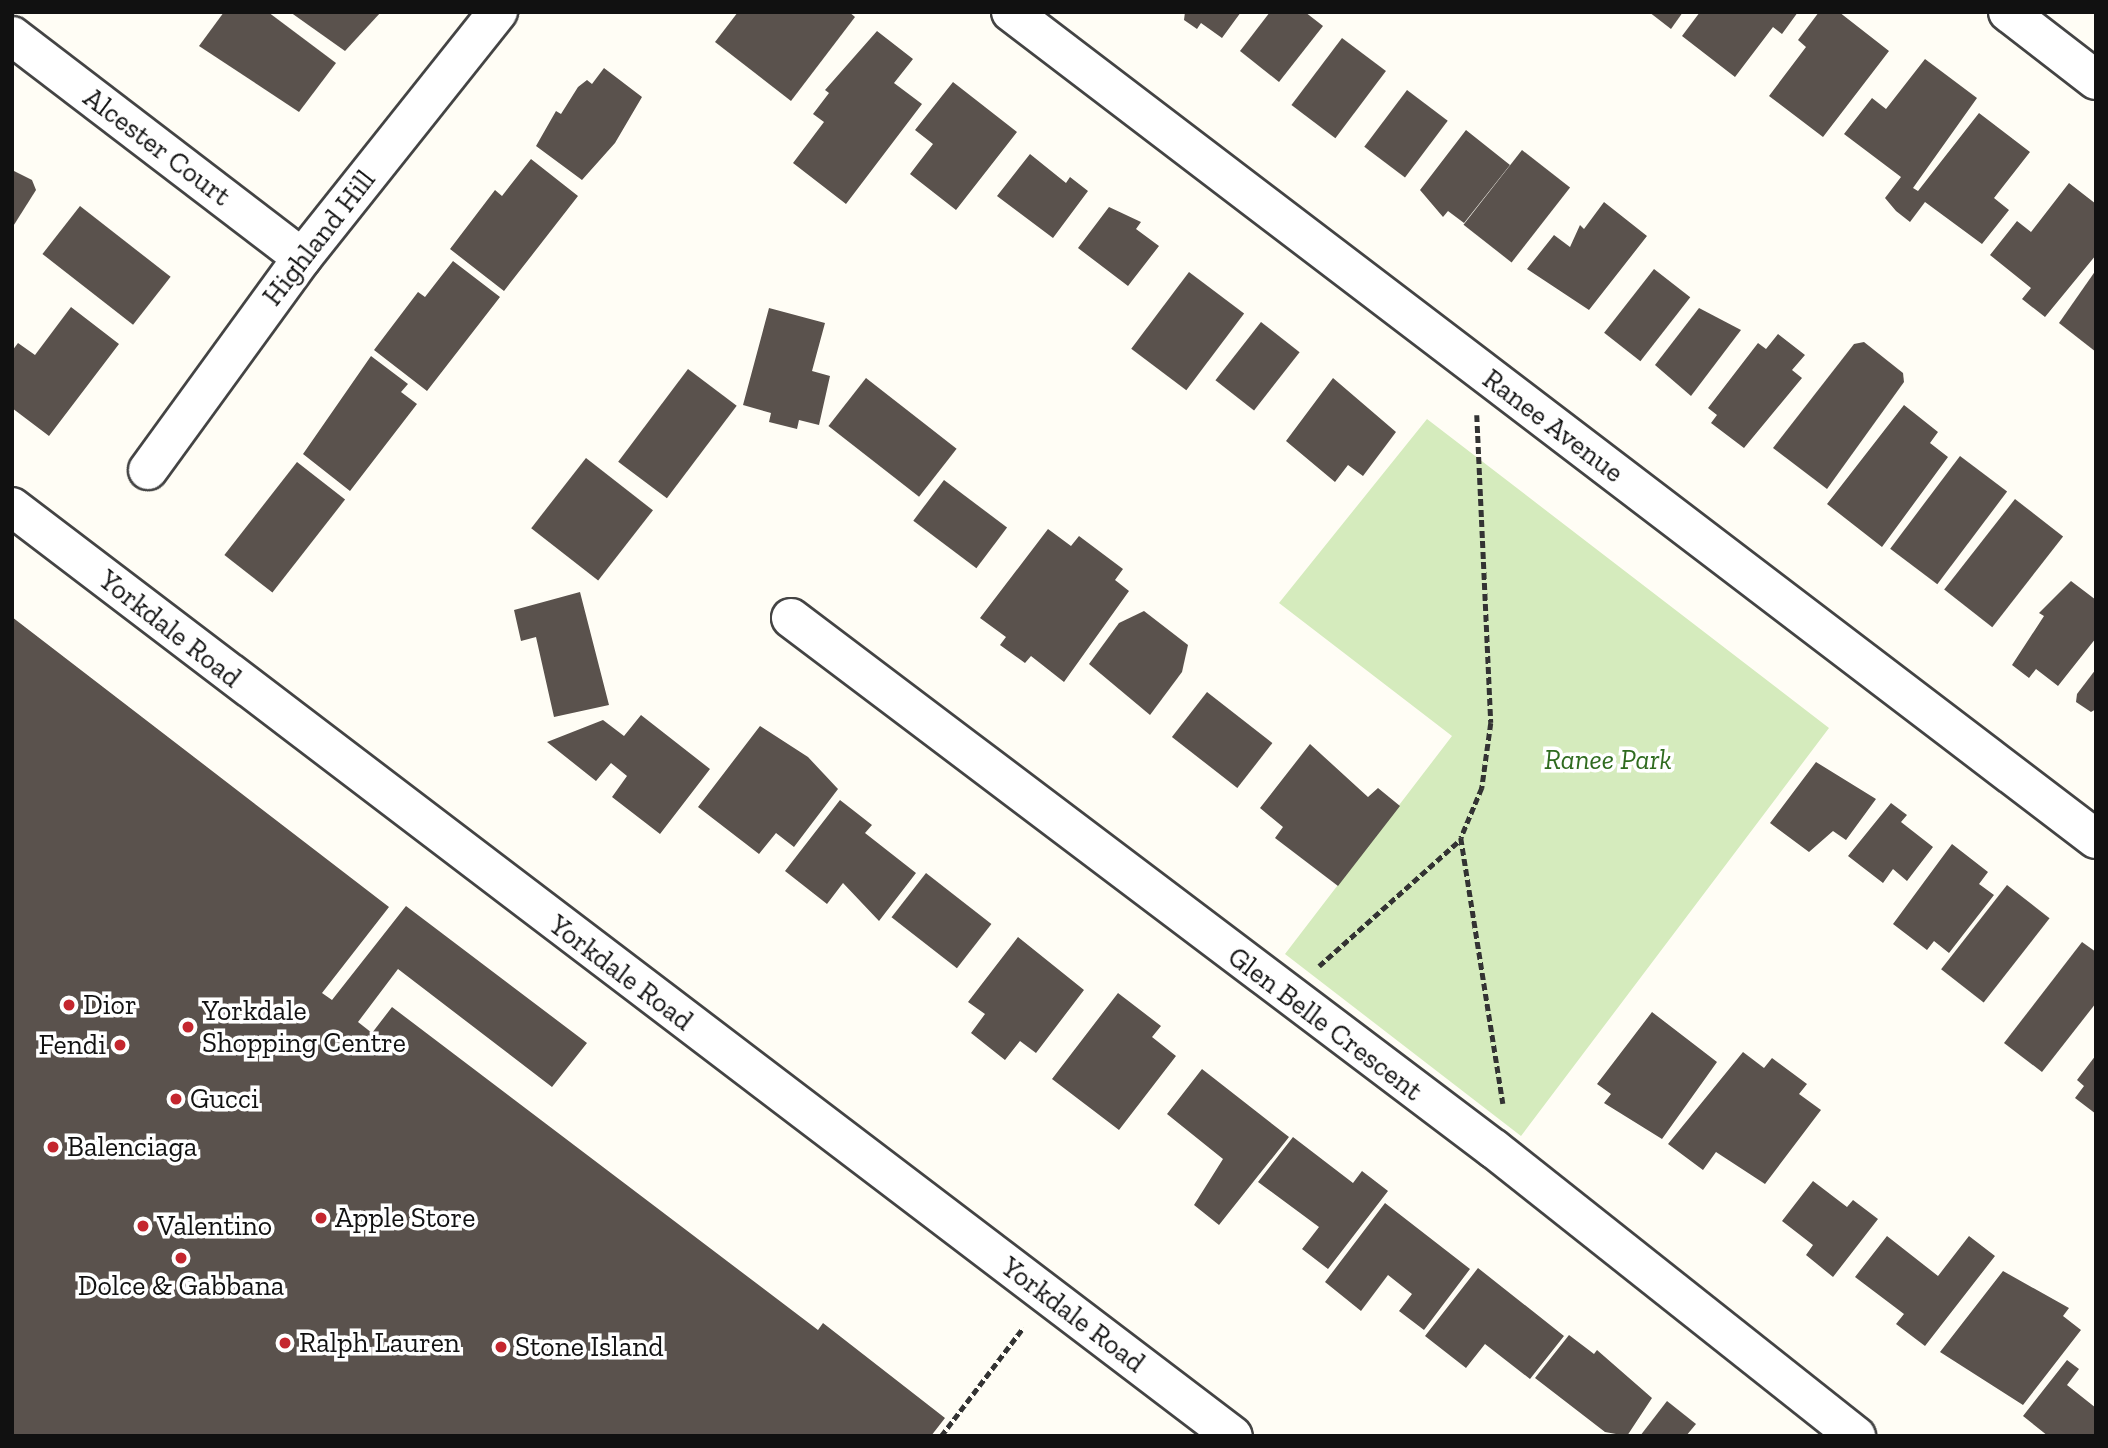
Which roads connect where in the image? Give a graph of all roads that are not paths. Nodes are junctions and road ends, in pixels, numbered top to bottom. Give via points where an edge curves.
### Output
1 (498, 12) edge
2 (1011, 12) edge
3 (2008, 12) edge
4 (12, 36) edge
5 (2096, 80) edge
6 (302, 258) junction
7 (148, 470) dead end
8 (12, 507) edge
9 (791, 618) dead end
10 (2096, 839) edge
11 (1233, 1436) edge
12 (1856, 1436) edge

1 - 6 street, Highland Hill
2 - 10 street, Ranee Avenue
3 - 5 street
4 - 6 street, Alcester Court
6 - 7 street, Highland Hill
8 - 11 street, Yorkdale Road
9 - 12 street, Glen Belle Crescent via 1292,1002 1494,1149

